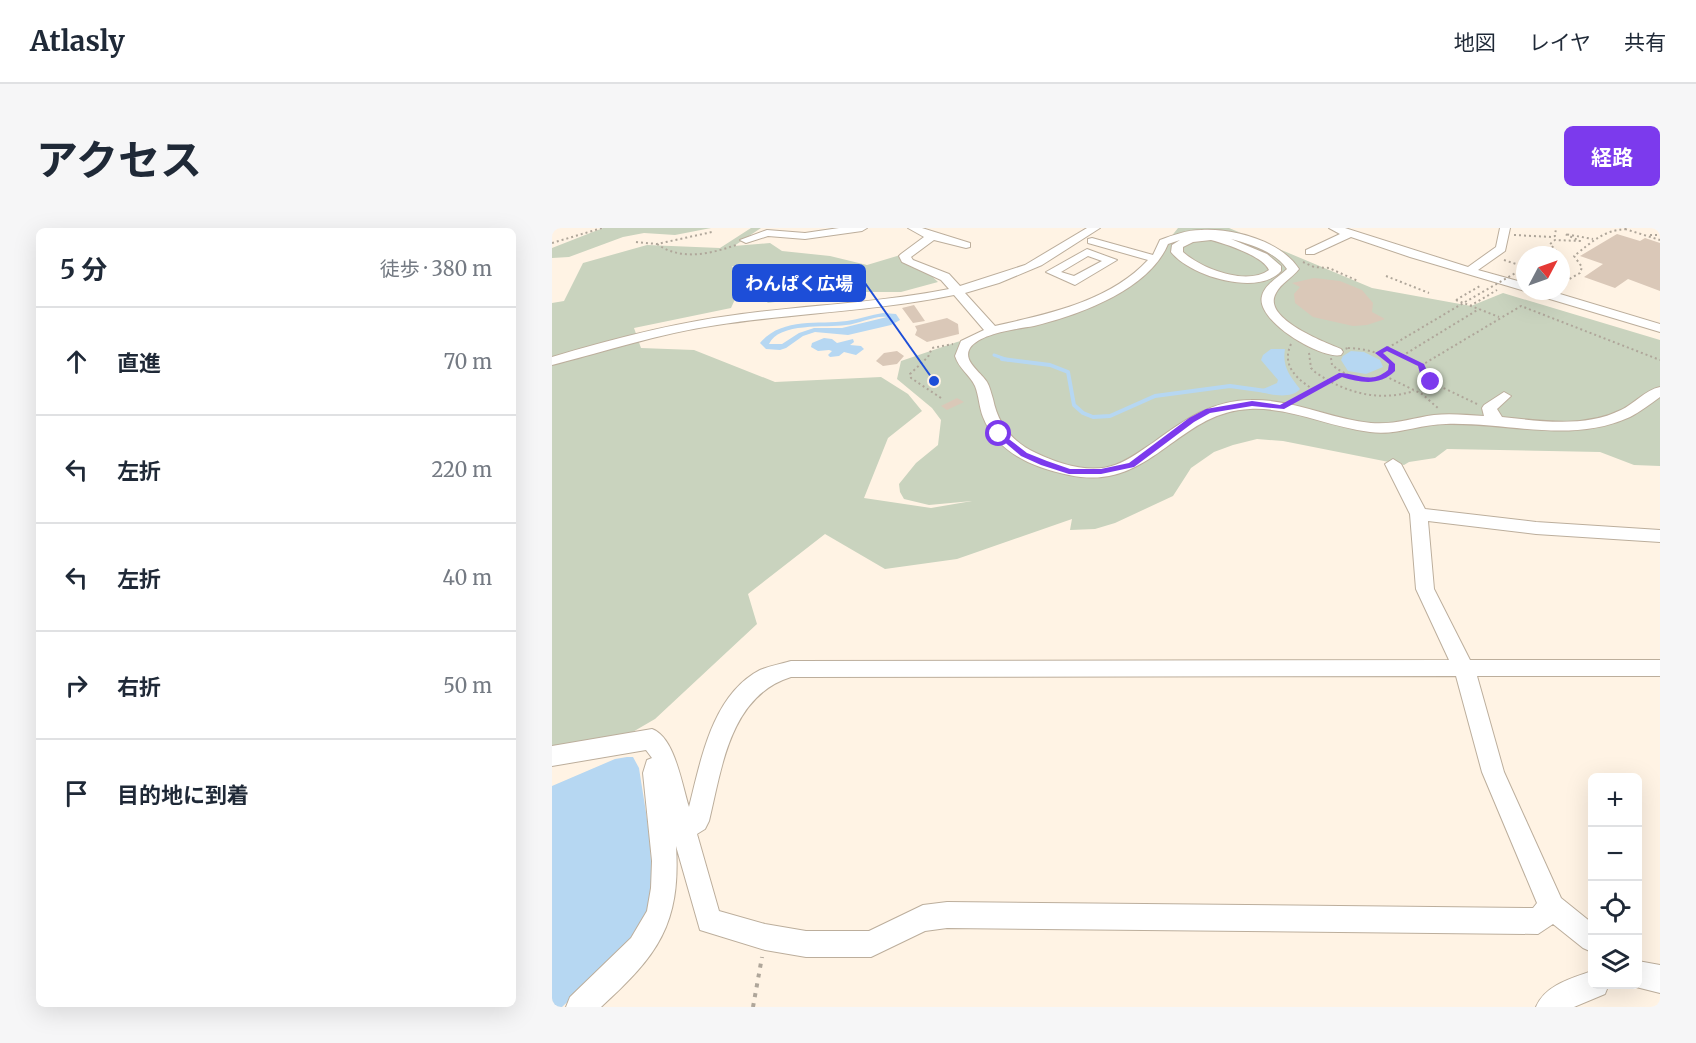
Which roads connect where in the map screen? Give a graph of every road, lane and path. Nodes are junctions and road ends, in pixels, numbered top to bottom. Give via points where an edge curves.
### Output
1 (602, 228) edge
2 (862, 228) edge
3 (913, 228) edge
4 (1095, 228) edge
5 (1334, 228) edge
6 (1556, 228) edge
7 (1625, 229) edge
8 (828, 231) edge
9 (1504, 231) edge
10 (712, 232) dead end
11 (1349, 234) junction
12 (1645, 235) junction
13 (1660, 235) edge
14 (932, 236) junction
15 (1080, 238) junction
16 (1593, 239) junction
17 (746, 240) joint
18 (1660, 240) edge
19 (636, 242) dead end
20 (843, 242) dead end
21 (1227, 242) joint
22 (552, 243) edge
23 (657, 244) junction
24 (966, 245) dead end
25 (1069, 245) junction
26 (1551, 246) edge
27 (1087, 252) dead end
28 (1310, 252) dead end
29 (1493, 256) junction
30 (1284, 257) junction
31 (1156, 259) junction
32 (1470, 272) junction
33 (1386, 276) dead end
34 (1570, 279) edge
35 (1358, 281) dead end
36 (1481, 285) dead end
37 (1516, 285) edge
38 (957, 290) junction
39 (1498, 290) dead end
40 (1429, 294) dead end
41 (1569, 300) edge
42 (1464, 303) junction
43 (1580, 303) junction
44 (1470, 306) junction
45 (1479, 309) junction
46 (1499, 317) junction
47 (1660, 323) edge
48 (1660, 328) edge
49 (992, 331) junction
50 (1301, 335) junction
51 (1318, 343) junction
52 (964, 346) junction
53 (1387, 348) junction
54 (1336, 352) joint
55 (1379, 353) junction
56 (1402, 356) junction
57 (1660, 360) edge
58 (552, 361) edge
59 (1422, 365) junction
60 (1385, 376) junction
61 (1329, 381) junction
62 (1314, 390) junction
63 (1414, 391) junction
64 (1660, 391) edge
65 (1504, 396) dead end
66 (942, 398) dead end
67 (1281, 408) junction
68 (1441, 419) junction
69 (1491, 421) junction
70 (1393, 464) dead end
71 (1419, 514) junction
72 (1660, 536) edge
73 (1660, 668) edge
74 (1464, 669) junction
75 (662, 755) junction
76 (552, 756) edge
77 (682, 830) junction
78 (1552, 907) junction
79 (1588, 935) edge
80 (765, 937) junction
81 (1642, 976) edge
82 (1660, 979) edge
83 (1588, 987) edge
84 (580, 1007) edge
85 (753, 1007) edge
86 (1550, 1007) edge

1 - 22 path
2 - 8 street
3 - 14 street
4 - 15 street
5 - 11 street
6 - 9 path via 1552,237
7 - 12 path
7 - 16 path via 1606,231
8 - 17 street via 790,236 767,233
8 - 20 street
9 - 29 street via 1501,249
10 - 23 path
11 - 28 street
11 - 32 street
12 - 13 path
12 - 18 path
14 - 24 street
14 - 38 street via 905,256 908,262 945,277
15 - 25 street
15 - 31 street
16 - 26 path via 1565,234 1580,241 1560,239
16 - 34 path via 1574,256 1582,267
17 - 23 path via 727,249 693,254 672,254
19 - 23 path
21 - 21 street via 1197,238 1176,248 1184,259 1233,280 1258,280 1275,271 1268,260
25 - 27 street
25 - 38 street via 1029,267
29 - 32 street
29 - 42 path, bridge via 1525,267
30 - 31 street via 1233,234 1203,230 1186,231 1164,242
30 - 35 path via 1329,268
30 - 50 street via 1293,269 1272,289 1267,303 1281,324
31 - 49 street via 1124,286 1094,300 1042,320
32 - 37 street
33 - 40 path
36 - 42 path via 1456,300
38 - 49 street
38 - 58 street via 705,323
39 - 44 path
41 - 43 street
42 - 44 path
42 - 53 path
43 - 47 street via 1617,302 1652,314
43 - 48 street via 1590,314 1630,327 1651,331
44 - 45 path
45 - 46 path
45 - 56 path
46 - 57 path via 1521,306
46 - 59 path
49 - 52 street
50 - 51 street
50 - 62 path via 1287,350 1287,363 1298,379
51 - 54 street
51 - 61 path via 1308,353 1308,359 1311,368
52 - 66 path via 932,348 928,360 912,369 911,378
52 - 67 street via 963,360 982,384 999,434 1024,455 1069,471 1101,471 1131,465 1208,411 1252,404
53 - 55 path
53 - 56 path
54 - 55 path via 1348,348
55 - 60 path via 1392,364 1392,371
56 - 59 path
59 - 69 path via 1431,382 1477,404
60 - 61 path via 1358,380 1342,374
60 - 63 path
61 - 62 path
61 - 63 path via 1372,396
62 - 67 path
63 - 68 path via 1437,404
64 - 69 street via 1624,414 1577,426
65 - 69 street via 1489,408
67 - 68 street via 1374,428 1400,428
68 - 69 street
70 - 71 street
71 - 72 street via 1536,528
71 - 74 street via 1425,589
73 - 74 street
74 - 77 street via 777,671 754,684 728,719 697,821
74 - 78 street via 1493,772
75 - 76 street via 652,739
75 - 77 street
75 - 84 street via 654,769 665,857 665,893 659,917 633,960
77 - 80 street via 709,921
78 - 79 street
78 - 80 street via 1538,921 947,915 923,918 871,944 806,944
80 - 85 path
81 - 82 street
83 - 86 street

